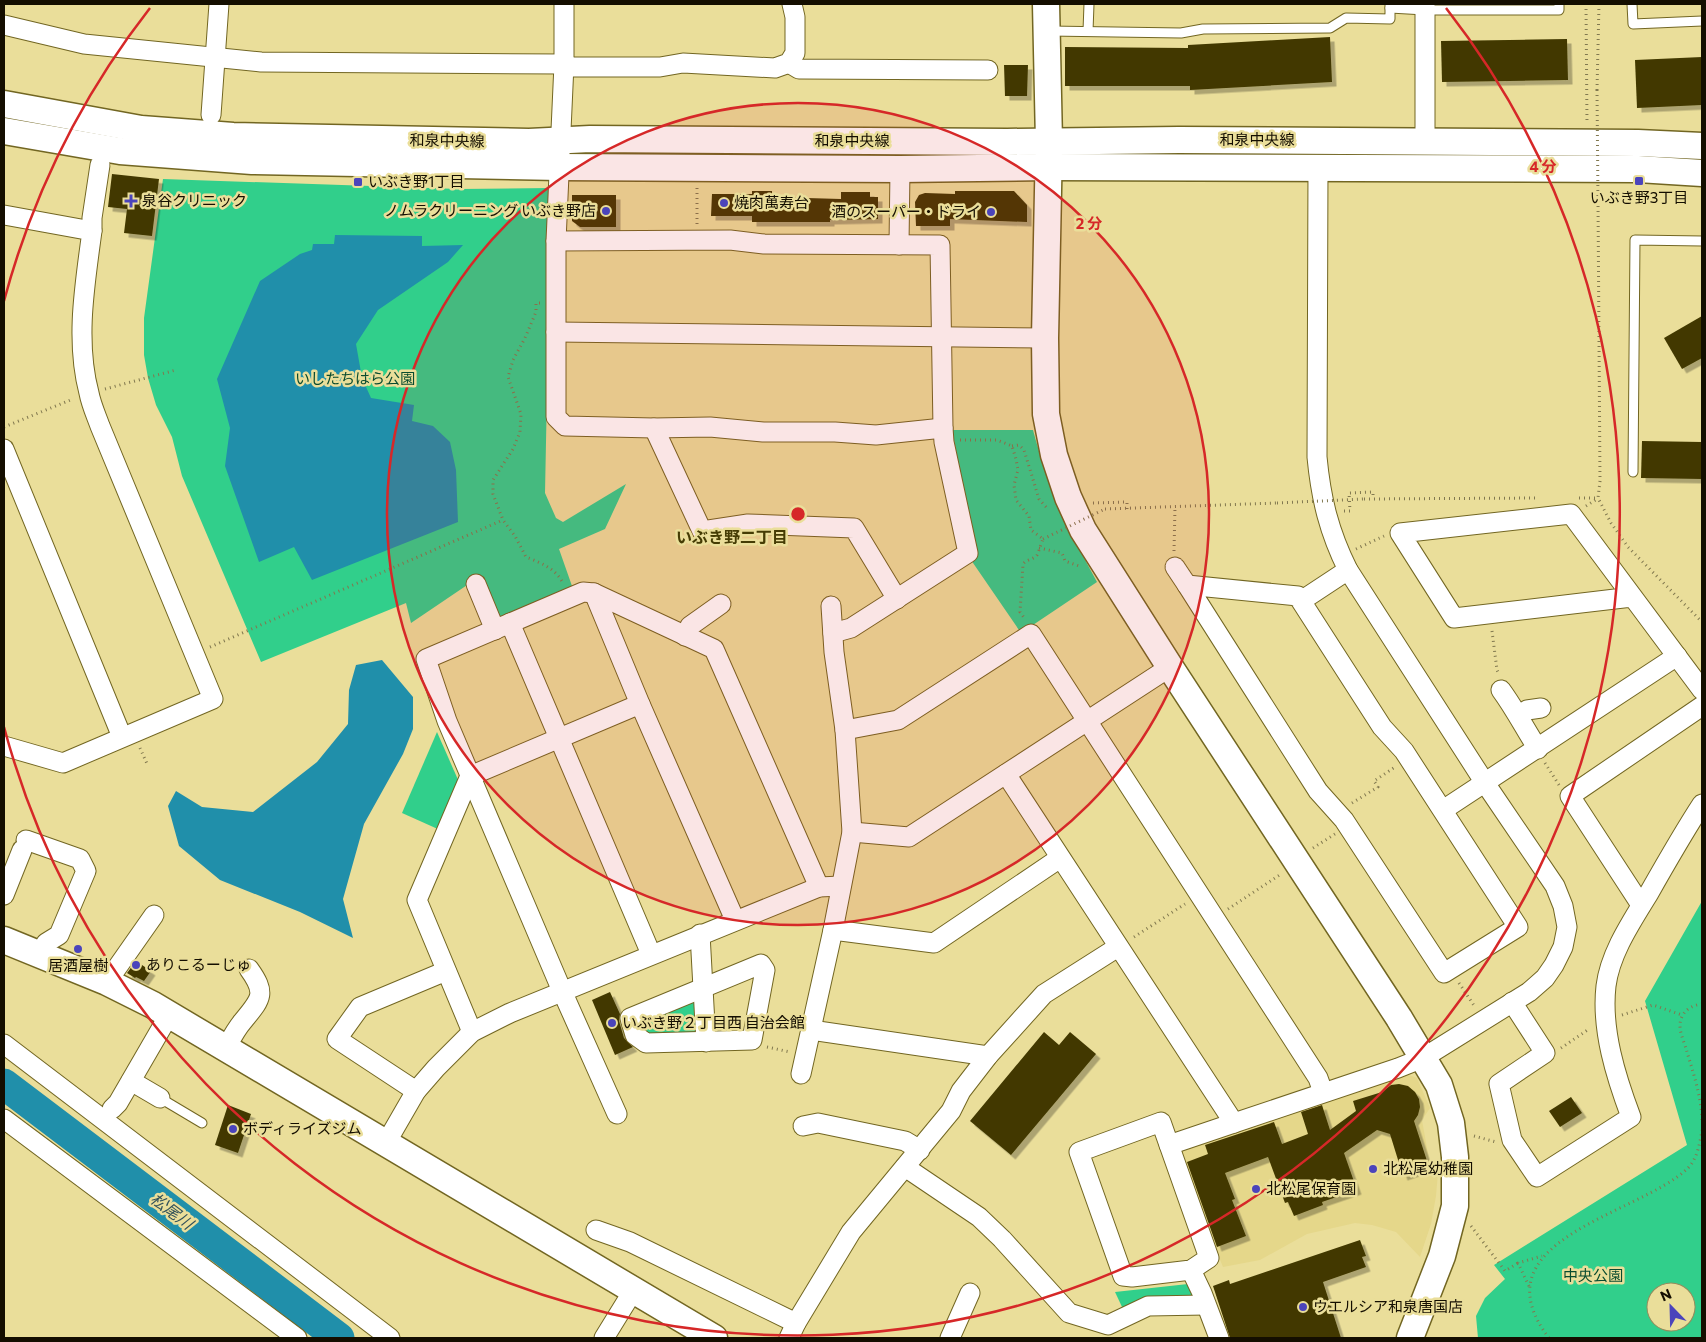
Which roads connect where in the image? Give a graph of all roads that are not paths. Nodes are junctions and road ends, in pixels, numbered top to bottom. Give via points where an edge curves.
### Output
1 (219, 4) edge
2 (564, 4) edge
3 (792, 4) edge
4 (1046, 4) edge
5 (1089, 4) edge
6 (1559, 4) edge
7 (1632, 4) edge
8 (1390, 6) edge
9 (1425, 7) edge
10 (1702, 22) edge
11 (4, 25) edge
12 (1046, 31) junction
13 (1088, 31) junction
14 (215, 57) junction
15 (789, 63) junction
16 (564, 64) junction
17 (988, 70) dead end
18 (4, 104) edge
19 (211, 115) dead end
20 (4, 131) edge
21 (560, 140) junction
22 (1425, 142) junction
23 (1702, 146) edge
24 (1048, 154) junction
25 (100, 165) dead end
26 (559, 167) junction
27 (1318, 168) junction
28 (900, 169) junction
29 (1702, 173) edge
30 (4, 215) edge
31 (92, 231) junction
32 (556, 241) junction
33 (1702, 241) edge
34 (899, 245) junction
35 (556, 332) junction
36 (940, 336) junction
37 (1045, 338) junction
38 (654, 428) junction
39 (943, 435) junction
40 (4, 449) edge
41 (1633, 472) dead end
42 (1174, 558) road end
43 (1348, 570) junction
44 (476, 584) dead end
45 (1187, 585) junction
46 (594, 593) junction
47 (1632, 597) junction
48 (897, 599) junction
49 (1302, 601) junction
50 (722, 604) dead end
51 (831, 606) dead end
52 (502, 626) junction
53 (833, 633) junction
54 (685, 636) junction
55 (1677, 656) junction
56 (1170, 667) junction
57 (1502, 690) dead end
58 (1702, 690) edge
59 (640, 704) junction
60 (1702, 706) edge
61 (1541, 708) dead end
62 (1519, 715) junction
63 (1087, 721) junction
64 (845, 730) junction
65 (122, 737) junction
66 (559, 738) junction
67 (4, 746) edge
68 (1538, 748) junction
69 (1006, 774) junction
70 (470, 776) junction
71 (1486, 783) junction
72 (1702, 804) edge
73 (1443, 810) junction
74 (852, 832) junction
75 (1060, 858) junction
76 (841, 886) junction
77 (819, 887) junction
78 (4, 895) edge
79 (1641, 905) junction
80 (154, 915) dead end
81 (735, 920) junction
82 (833, 930) junction
83 (700, 934) junction
84 (4, 940) edge
85 (1118, 947) junction
86 (651, 954) junction
87 (41, 955) junction
88 (249, 969) dead end
89 (446, 971) junction
90 (107, 982) junction
91 (702, 988) junction
92 (562, 991) junction
93 (1512, 1002) junction
94 (169, 1015) junction
95 (811, 1030) junction
96 (472, 1032) junction
97 (706, 1042) junction
98 (4, 1044) edge
99 (226, 1048) junction
100 (988, 1056) junction
101 (1423, 1058) junction
102 (801, 1074) dead end
103 (131, 1081) junction
104 (416, 1092) junction
105 (1324, 1092) junction
106 (160, 1098) joint
107 (112, 1109) dead end
108 (617, 1114) dead end
109 (4, 1119) edge
110 (202, 1123) dead end
111 (1234, 1123) junction
112 (804, 1126) dead end
113 (386, 1143) junction
114 (1170, 1145) junction
115 (920, 1150) junction
116 (905, 1167) junction
117 (596, 1230) dead end
118 (1191, 1270) junction
119 (633, 1291) junction
120 (1206, 1305) junction
121 (971, 1306) dead end
122 (792, 1330) edge
123 (943, 1337) edge
124 (297, 1338) edge
125 (390, 1338) edge
126 (604, 1338) edge
127 (714, 1338) edge
128 (1219, 1338) edge
129 (1410, 1338) edge

1 - 14 street
2 - 16 street
3 - 15 street via 795,53
4 - 12 street
5 - 13 lane
6 - 9 lane via 1559,10
7 - 10 lane via 1633,24
8 - 9 lane
8 - 13 lane via 1390,20 1346,18 1330,28 1203,29 1181,34
9 - 22 street
11 - 14 street via 84,44
12 - 13 lane
12 - 24 street
14 - 16 street via 261,62
14 - 19 street
15 - 16 street via 775,68 703,63 660,67 572,67
15 - 17 street via 799,69
16 - 21 street
18 - 21 street, 和泉中央線 via 141,129 233,136
20 - 26 street, 和泉中央線 via 120,151 252,161
21 - 24 street, 和泉中央線 via 590,138
21 - 26 street
22 - 23 street, 和泉中央線
22 - 24 street, 和泉中央線 via 1179,140
24 - 27 street, 和泉中央線
24 - 28 street, 和泉中央線
24 - 37 street
25 - 31 street
26 - 28 street, 和泉中央線
26 - 32 street
27 - 29 street, 和泉中央線 via 1638,169
27 - 43 street via 1317,457 1328,519
28 - 34 street
30 - 31 street
31 - 65 street via 83,305 82,354 89,393 213,699
32 - 34 street via 730,240 764,244
32 - 35 street
33 - 41 lane via 1635,240
34 - 36 street via 940,245
35 - 36 street
35 - 38 street via 556,417 564,426
36 - 37 street
36 - 39 street
37 - 56 street via 1046,414 1054,455 1068,497 1083,530
38 - 39 street
38 - 48 street via 702,531 748,524 854,528
39 - 48 street via 968,553
40 - 65 street
42 - 45 street
43 - 49 street
43 - 71 street
44 - 52 street
45 - 49 street via 1298,596
45 - 73 street via 1318,791 1348,825 1444,973 1518,927
46 - 52 street via 583,592
46 - 54 street
46 - 59 street
47 - 47 street via 1571,514 1400,534 1454,618
47 - 55 street
48 - 53 street via 851,628
49 - 73 street via 1382,727 1408,758
50 - 54 street via 690,626
51 - 53 street
52 - 66 street
52 - 70 street via 426,659
53 - 64 street
54 - 77 street via 714,649
55 - 58 street
55 - 68 street
56 - 63 street
56 - 101 street
57 - 62 street
59 - 66 street
59 - 81 street
60 - 79 street via 1570,796
61 - 62 street
62 - 68 street
63 - 64 street via 1030,634 898,720
63 - 69 street
63 - 105 street
64 - 74 street
65 - 67 street via 63,763
66 - 70 street
66 - 86 street
68 - 71 street
69 - 74 street via 909,837
69 - 75 street
70 - 89 street via 417,900
70 - 92 street
71 - 73 street
71 - 93 street via 1555,886 1567,927 1563,947 1545,978
72 - 79 street
74 - 76 street
75 - 82 street via 934,943
75 - 85 street
76 - 77 street
76 - 82 street
77 - 81 street
78 - 87 street via 24,845 84,852 86,871 59,935 46,943
79 - 93 street via 1614,955 1606,985 1606,1021 1611,1052 1631,1117 1537,1177 1512,1140 1499,1084 1545,1053
80 - 90 street
81 - 83 street
82 - 95 street
83 - 86 street
83 - 91 street
84 - 87 street
85 - 100 street via 1044,994
85 - 111 street
86 - 92 street
87 - 90 street
88 - 99 street via 257,980 267,984
89 - 96 street
89 - 104 street via 360,1007 337,1039
90 - 94 street
91 - 97 street
91 - 97 street via 630,1018 636,1035 646,1043
91 - 97 street via 761,964 765,970 752,1040
92 - 96 street
92 - 108 street
93 - 101 street
94 - 99 street
94 - 103 street
95 - 100 street
95 - 102 street
96 - 104 street
98 - 125 street
99 - 113 street
100 - 115 street
101 - 105 street
101 - 129 street via 1439,1085 1451,1123 1455,1206 1442,1256
103 - 106 street
103 - 107 street
104 - 113 street
105 - 111 street
106 - 110 lane
109 - 124 street
111 - 114 street
112 - 115 street via 833,1118 905,1141
113 - 119 street
114 - 118 street via 1209,1258
114 - 118 street via 1160,1122 1079,1152 1123,1276
115 - 116 street
116 - 120 street via 979,1217 1069,1313 1108,1325 1148,1306
116 - 122 street via 851,1232
117 - 122 street via 633,1235 722,1279
118 - 120 street
119 - 126 street
119 - 127 street
120 - 128 street
121 - 123 street

